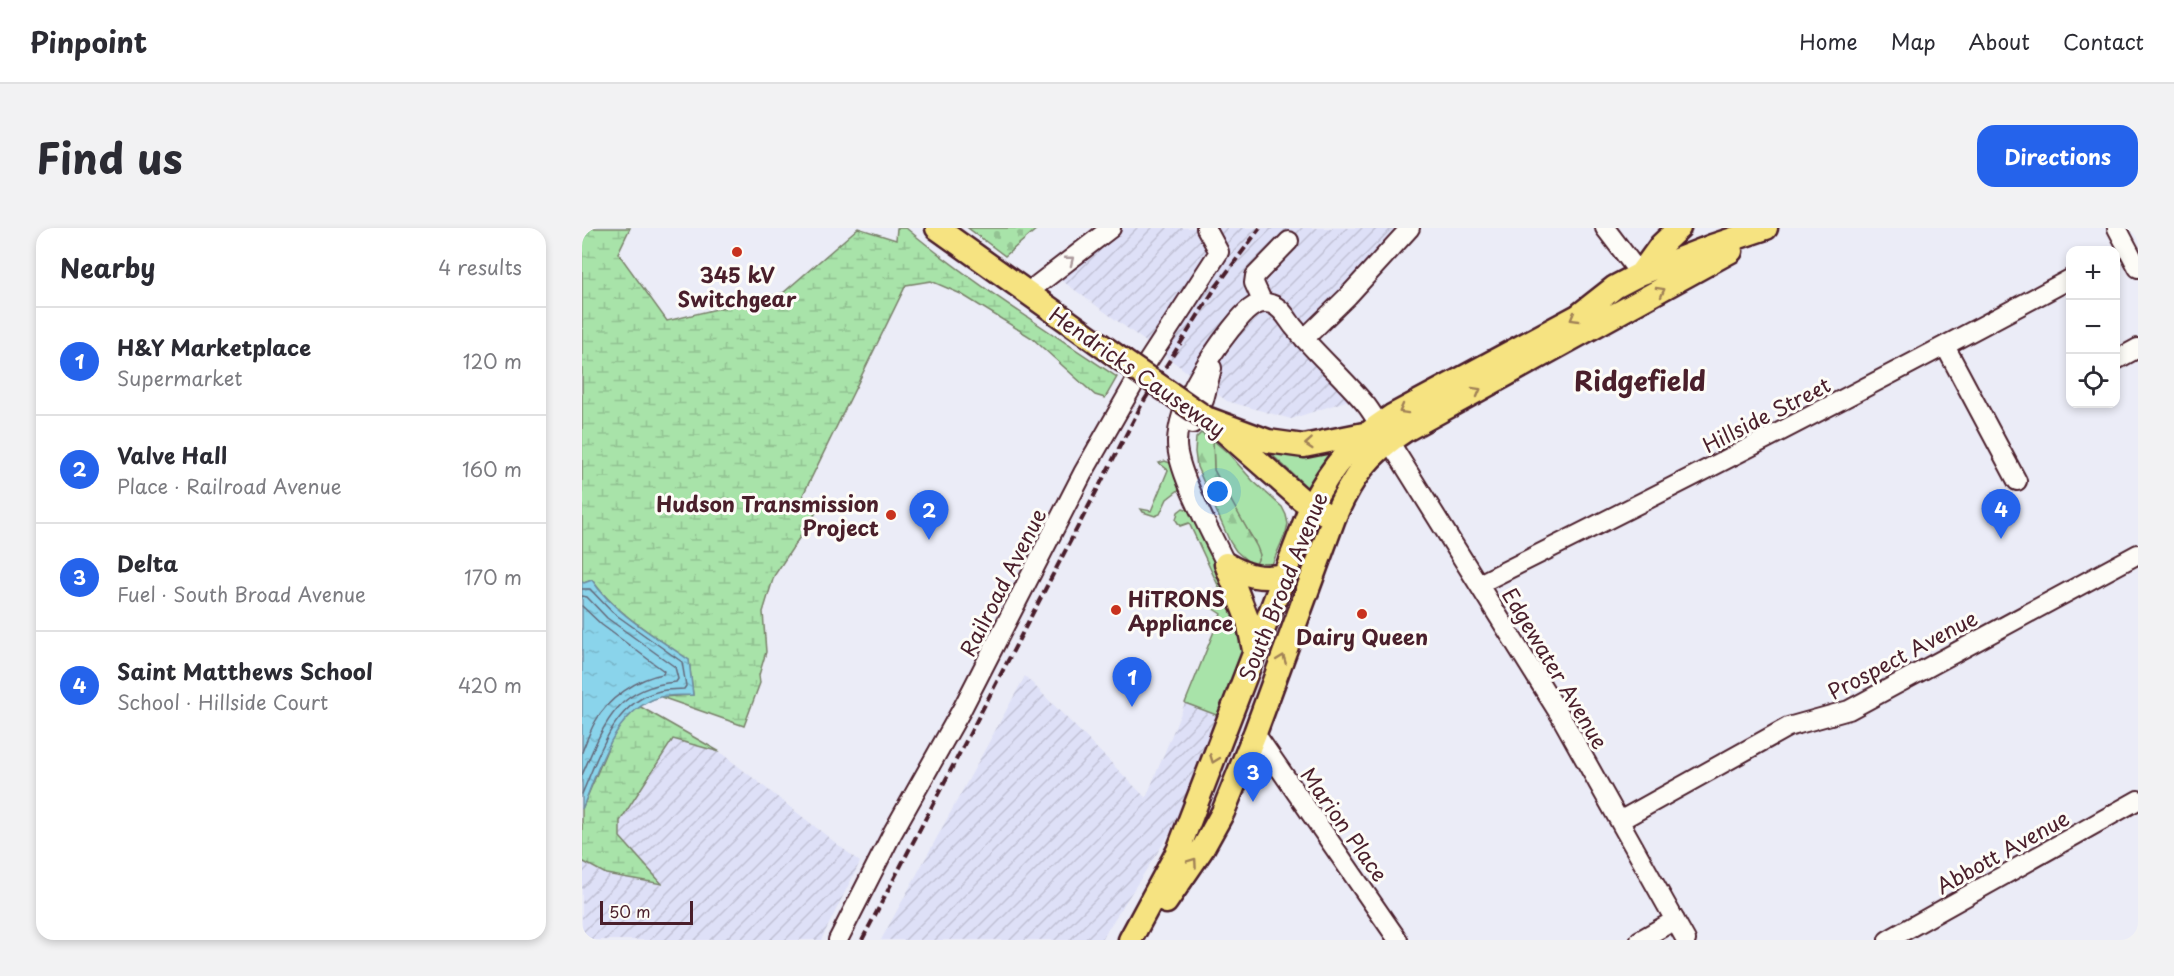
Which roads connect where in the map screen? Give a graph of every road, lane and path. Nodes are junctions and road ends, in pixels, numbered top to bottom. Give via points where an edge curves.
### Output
1 (937, 228) edge
2 (1111, 228) edge
3 (1206, 228) edge
4 (1410, 228) edge
5 (1605, 228) edge
6 (1679, 228) edge
7 (1766, 228) edge
8 (2117, 228) edge
9 (1289, 241) dead end
10 (2122, 251) edge
11 (2138, 268) edge
12 (1640, 274) junction
13 (2066, 281) edge
14 (1028, 292) junction
15 (1263, 303) junction
16 (1591, 328) junction
17 (1304, 339) junction
18 (1945, 346) junction
19 (2138, 348) edge
20 (2120, 357) edge
21 (1206, 418) junction
22 (1378, 433) junction
23 (2017, 481) dead end
24 (1311, 506) junction
25 (1334, 518) junction
26 (2138, 554) edge
27 (1226, 564) junction
28 (1284, 575) junction
29 (1479, 584) junction
30 (1254, 650) junction
31 (1234, 704) junction
32 (1255, 733) junction
33 (2138, 800) edge
34 (1621, 820) junction
35 (1675, 920) junction
36 (838, 940) edge
37 (1130, 940) edge
38 (1398, 940) edge
39 (1640, 940) edge
40 (1686, 940) edge
41 (1888, 940) edge

1 - 14 main road, Hendricks Causeway
14 -> 2 street
3 - 36 street, Railroad Avenue via 1219,252 1094,453
4 - 17 street
5 - 12 street
6 - 12 main road
7 - 12 main road, South Broad Avenue
16 -> 7 main road via 1720,258
8 - 10 street
9 - 15 street via 1255,276 1254,284
10 - 11 street
12 - 16 main road
12 -> 22 main road, South Broad Avenue via 1615,287 1578,316
13 - 18 street, Hillside Street
14 - 21 main road, Hendricks Causeway, bridge
15 - 17 street, Edgewater Avenue via 1280,309
15 - 27 street via 1248,310 1219,344 1192,392 1177,443 1184,475
22 -> 16 main road, South Broad Avenue
17 - 22 street, Edgewater Avenue via 1367,407
18 - 23 street
18 - 29 street, Hillside Street
19 - 20 street
22 -> 21 main road via 1304,446 1268,441
21 - 24 main road, Hendricks Causeway
22 - 24 main road, South Broad Avenue via 1353,445 1336,464
22 - 25 main road, South Broad Avenue via 1369,458 1348,487
22 - 29 street, Edgewater Avenue
24 - 25 main road, Hendricks Causeway
24 - 28 main road, South Broad Avenue
32 -> 25 main road, South Broad Avenue
26 - 34 street, Prospect Avenue via 1849,710 1788,727
27 - 28 main road via 1259,578
27 - 30 main road via 1248,621
28 - 30 main road, South Broad Avenue
29 - 34 street, Edgewater Avenue
30 - 31 main road, South Broad Avenue
31 - 32 main road via 1240,722
31 -> 37 main road, South Broad Avenue via 1176,857
37 -> 32 main road, South Broad Avenue via 1163,904 1203,848 1223,813
32 - 38 street, Marion Place
33 - 41 street, Abbott Avenue
34 - 35 street, Edgewater Avenue
35 - 39 street
35 - 40 street, Edgewater Avenue

